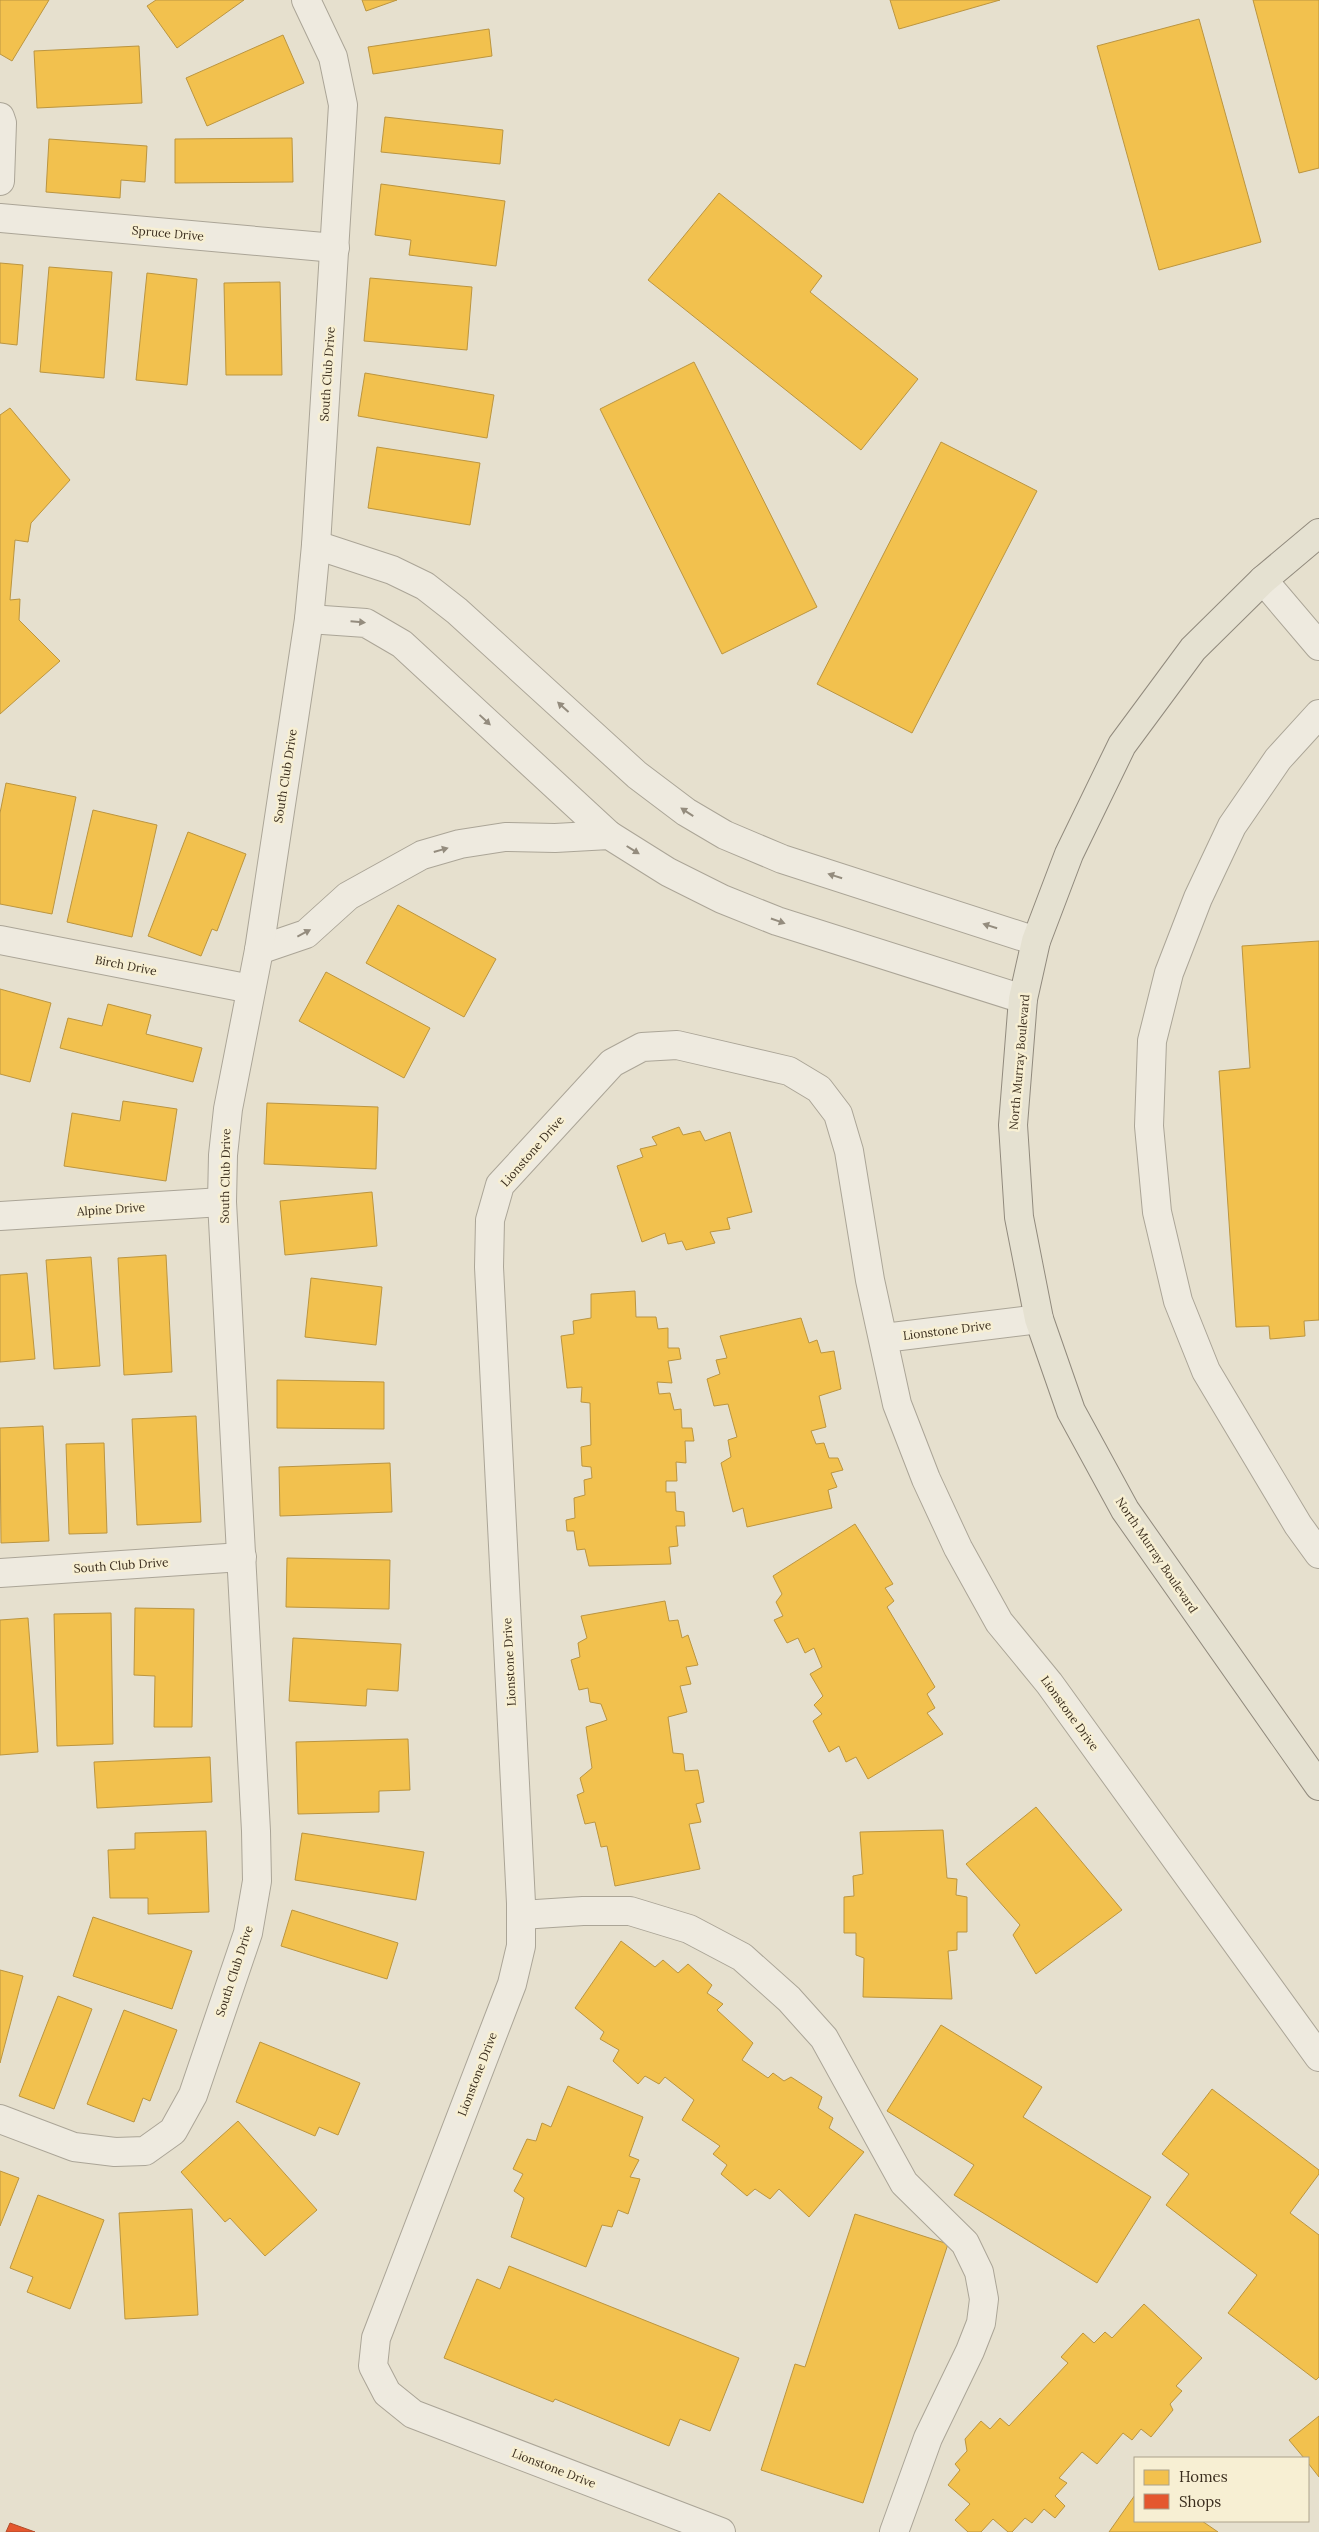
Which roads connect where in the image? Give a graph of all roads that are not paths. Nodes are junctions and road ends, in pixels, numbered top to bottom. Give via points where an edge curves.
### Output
1 (306, 0) edge
2 (0, 117) edge
3 (0, 181) edge
4 (0, 218) edge
5 (335, 248) junction
6 (1319, 533) edge
7 (316, 545) junction
8 (1263, 580) junction
9 (309, 619) junction
10 (1319, 646) edge
11 (1319, 714) edge
12 (609, 834) junction
13 (0, 940) edge
14 (1036, 941) junction
15 (259, 950) junction
16 (251, 989) junction
17 (1023, 999) junction
18 (222, 1202) junction
19 (0, 1216) edge
20 (1039, 1319) junction
21 (884, 1338) junction
22 (1319, 1554) edge
23 (242, 1557) junction
24 (0, 1573) edge
25 (1319, 1786) edge
26 (521, 1915) junction
27 (1319, 2057) edge
28 (0, 2119) edge
29 (721, 2532) edge
30 (894, 2532) edge

1 - 5 street, South Club Drive via 333,57 343,105
2 - 3 street
4 - 5 street, Spruce Drive
5 - 7 street, South Club Drive
6 - 8 main road, North Murray Boulevard
7 - 9 street, South Club Drive
14 -> 7 street via 782,859 726,835 686,812 637,775 457,611 425,586 392,570
8 - 10 street
8 - 14 main road, North Murray Boulevard via 1193,649 1122,745 1069,854
9 -> 12 street via 366,623 402,644
9 - 15 street, South Club Drive
11 - 22 street via 1278,759 1232,826 1198,898 1169,973 1152,1041 1149,1126 1157,1212 1178,1301 1206,1371 1298,1525
15 -> 12 street via 306,934 348,896 422,855 460,844 505,838
12 -> 17 street via 668,872 722,900 777,921
13 - 16 street, Birch Drive
14 - 17 main road, North Murray Boulevard
15 - 16 street, South Club Drive
16 - 18 street, South Club Drive via 228,1109
17 - 20 main road, North Murray Boulevard via 1013,1125 1019,1217
18 - 19 street, Alpine Drive
18 - 23 street, South Club Drive
20 - 21 street, Lionstone Drive
20 - 25 main road, North Murray Boulevard via 1071,1411 1124,1510
21 - 26 street, Lionstone Drive via 838,1114 819,1089 789,1071 677,1045 642,1048 612,1063 500,1185 490,1220 489,1267
21 - 27 street, Lionstone Drive via 896,1404 958,1548 999,1622 1049,1683
23 - 24 street, South Club Drive
23 - 28 street, South Club Drive via 257,1881 248,1933 193,2095 173,2131 146,2151 115,2152 74,2147
26 - 29 street, Lionstone Drive via 521,1946 512,1984 376,2338 374,2366 387,2393 413,2414
26 - 30 street via 630,1912 689,1929 742,1957 789,1999 824,2038 904,2183 965,2243 978,2272 984,2300 981,2323 928,2438

